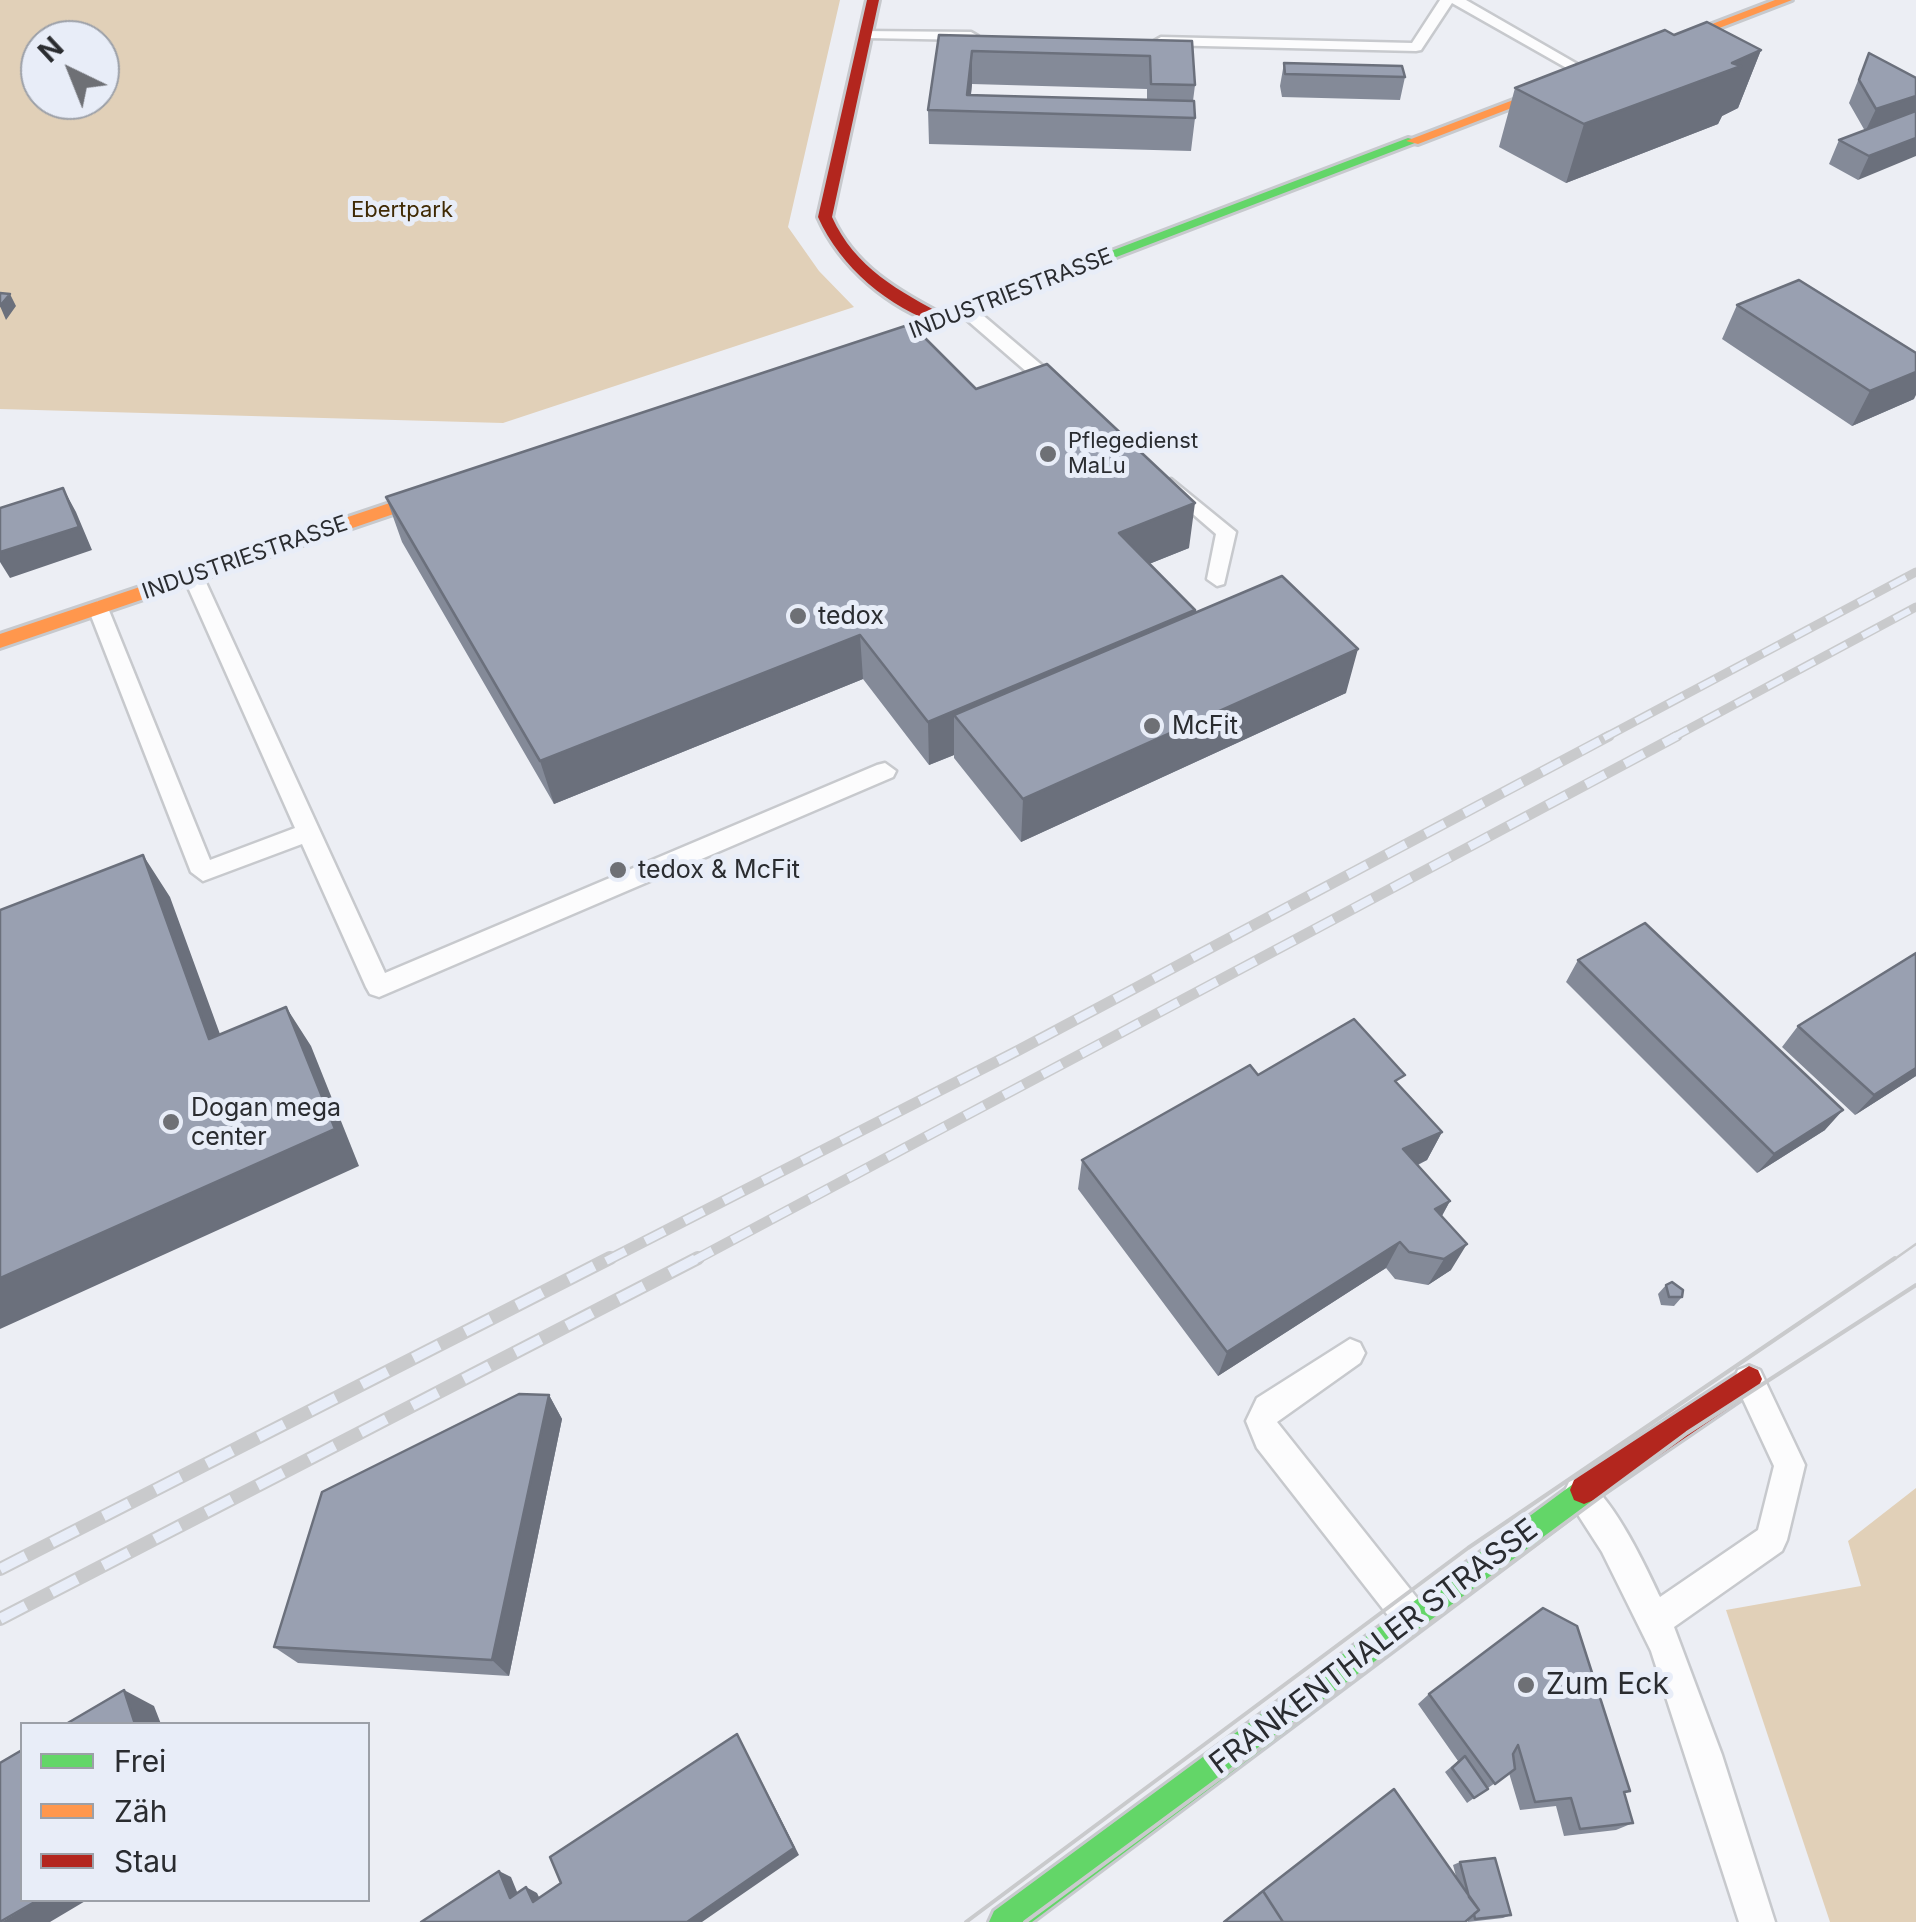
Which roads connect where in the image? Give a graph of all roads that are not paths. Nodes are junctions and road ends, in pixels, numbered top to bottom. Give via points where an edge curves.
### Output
1 (873, 0) edge
2 (1447, 0) edge
3 (1456, 0) edge
4 (1786, 0) edge
5 (866, 34) junction
6 (997, 37) edge
7 (1137, 40) edge
8 (1591, 76) junction
9 (966, 310) junction
10 (941, 320) junction
11 (830, 360) edge
12 (1067, 396) edge
13 (1154, 470) edge
14 (476, 480) edge
15 (192, 576) junction
16 (1216, 580) dead end
17 (98, 608) junction
18 (0, 641) edge
19 (885, 770) dead end
20 (309, 832) junction
21 (1350, 1353) dead end
22 (1748, 1380) joint
23 (1580, 1494) junction
24 (1658, 1618) junction
25 (1412, 1619) junction
26 (1006, 1922) edge
27 (1757, 1922) edge

1 - 5 street
2 - 7 lane via 1416,48
3 - 8 lane
4 - 8 street, INDUSTRIESTRASSE
5 - 6 lane
5 - 10 street via 824,217 831,245 852,267
8 - 9 street, INDUSTRIESTRASSE
9 - 10 street, INDUSTRIESTRASSE
9 - 12 lane
10 - 11 street, INDUSTRIESTRASSE
13 - 16 lane via 1226,532
14 - 15 street, INDUSTRIESTRASSE
15 - 17 street, INDUSTRIESTRASSE
15 - 20 lane
17 - 18 street, INDUSTRIESTRASSE
17 - 20 lane via 204,872
19 - 20 lane via 379,987
21 - 25 lane via 1268,1408 1261,1420
22 - 23 street, FRANKENTHALER STRASSE
22 - 24 lane via 1790,1464 1771,1540
23 - 24 lane via 1614,1538
23 - 25 street, FRANKENTHALER STRASSE
24 - 27 lane
25 - 26 street, FRANKENTHALER STRASSE

